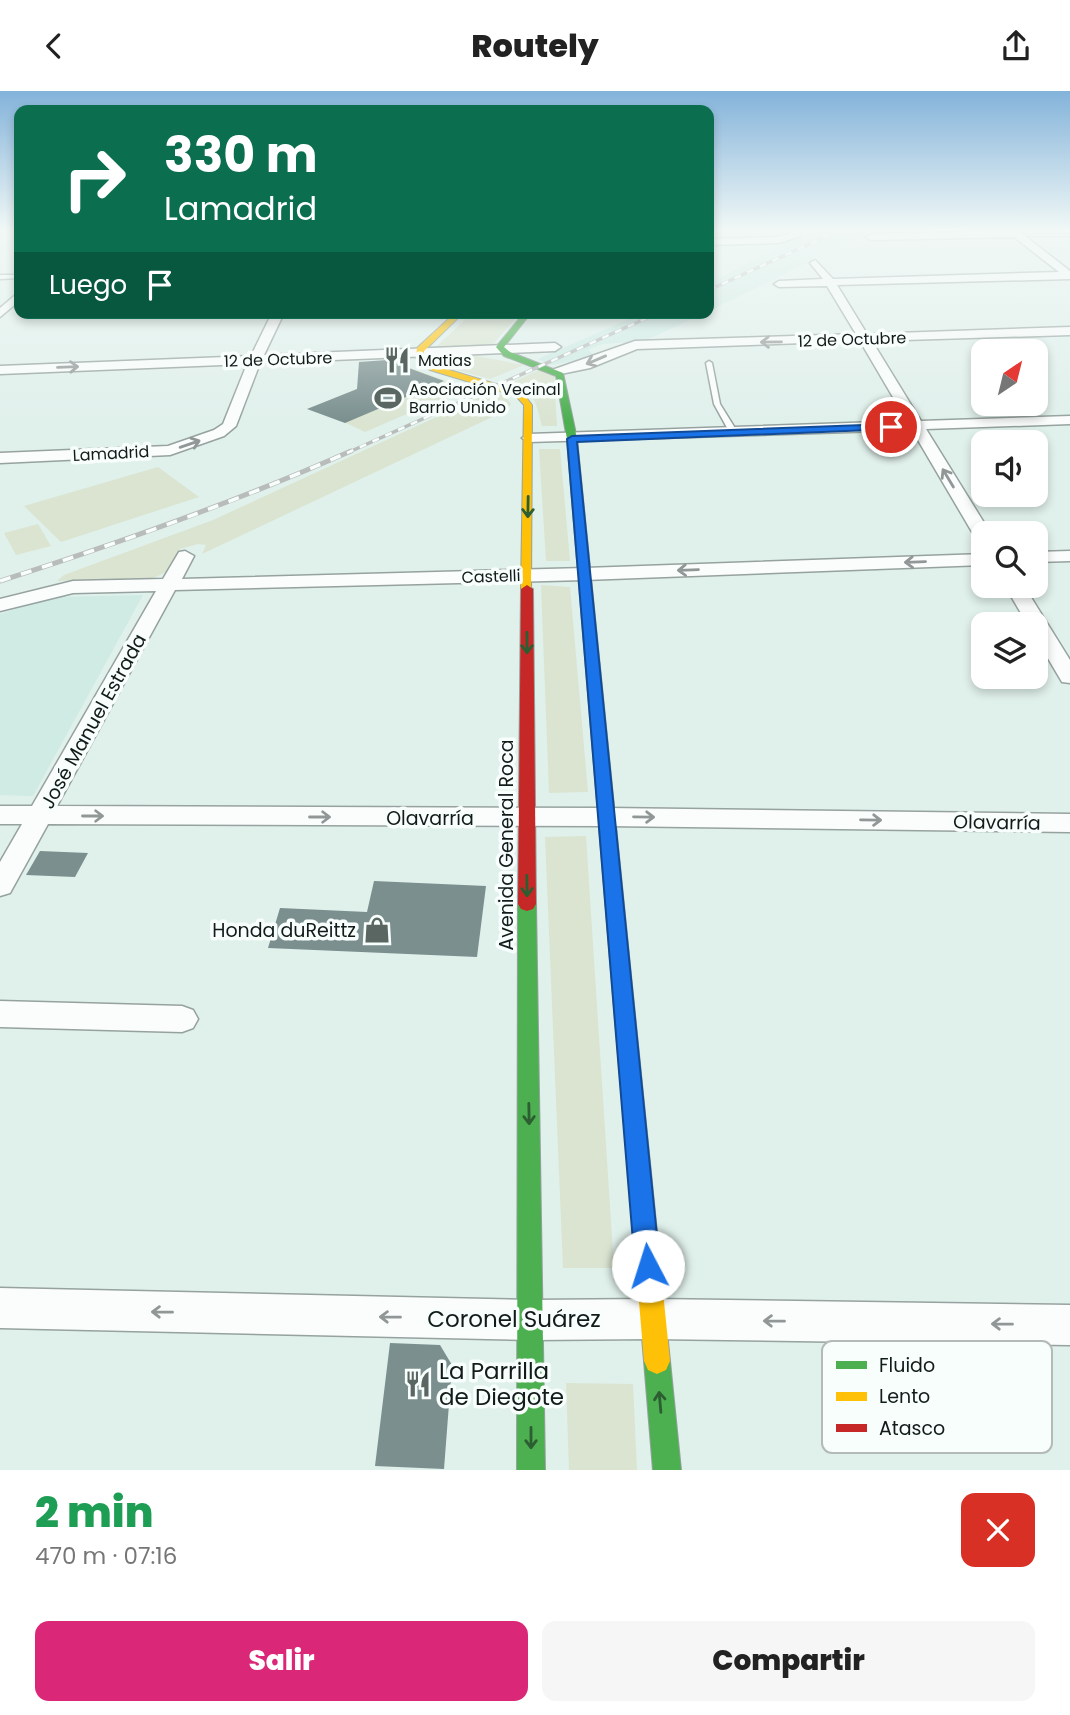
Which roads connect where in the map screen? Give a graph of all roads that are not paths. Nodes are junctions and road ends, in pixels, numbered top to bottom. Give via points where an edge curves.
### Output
1 (837, 293) edge
2 (275, 319) edge
3 (454, 319) edge
4 (522, 319) edge
5 (1070, 331) edge
6 (864, 339) junction
7 (555, 347) dead end
8 (502, 349) junction
9 (418, 354) junction
10 (255, 360) junction
11 (709, 363) dead end
12 (0, 370) edge
13 (556, 371) junction
14 (1070, 420) edge
15 (917, 426) junction
16 (734, 433) junction
17 (529, 438) junction
18 (572, 439) junction
19 (0, 458) edge
20 (974, 521) edge
21 (185, 556) dead end
22 (1070, 556) edge
23 (1048, 557) edge
24 (971, 559) edge
25 (585, 574) junction
26 (527, 575) junction
27 (167, 587) junction
28 (1021, 598) edge
29 (0, 605) edge
30 (1070, 677) edge
31 (0, 815) edge
32 (40, 816) junction
33 (608, 817) junction
34 (526, 818) junction
35 (1070, 823) edge
36 (0, 886) edge
37 (0, 1014) edge
38 (182, 1019) dead end
39 (0, 1308) edge
40 (653, 1319) junction
41 (531, 1320) junction
42 (1070, 1325) edge
43 (531, 1470) edge
44 (667, 1470) edge

1 - 6 street
2 - 10 street
3 - 9 main road
4 - 8 main road via 501,344
5 - 6 street, 12 de Octubre
6 -> 13 street, 12 de Octubre via 635,345
6 - 15 street
7 - 8 street, 12 de Octubre
8 - 9 street, 12 de Octubre
8 - 13 main road
9 - 10 street, 12 de Octubre
9 - 17 main road, Avenida General Roca via 433,368 519,394 528,405
12 -> 10 street, 12 de Octubre
19 -> 10 street, Lamadrid via 170,450 219,433 229,426
11 - 16 lane via 717,404
13 - 18 main road via 562,377
14 - 15 street
15 - 16 street
20 -> 15 street
16 - 18 street
17 - 18 street
17 -> 26 main road, Avenida General Roca
18 - 25 main road
21 - 27 street, José Manuel Estrada
22 - 23 street
24 -> 25 street, Castelli
25 - 26 street, Castelli
25 - 33 main road
26 - 27 street, Castelli
26 -> 34 main road, Avenida General Roca
27 - 29 street, Castelli via 58,589
27 - 32 street, José Manuel Estrada
28 - 30 street
31 - 32 street, Olavarría
32 -> 34 street, Olavarría
32 - 36 street, José Manuel Estrada
33 - 34 street, Olavarría
33 -> 35 street, Olavarría
33 - 40 main road
34 -> 41 main road, Avenida General Roca
37 - 38 street
41 -> 39 street, Coronel Suárez
40 - 41 street, Coronel Suárez
42 -> 40 street, Coronel Suárez
44 -> 40 main road
41 -> 43 main road, Avenida General Roca

